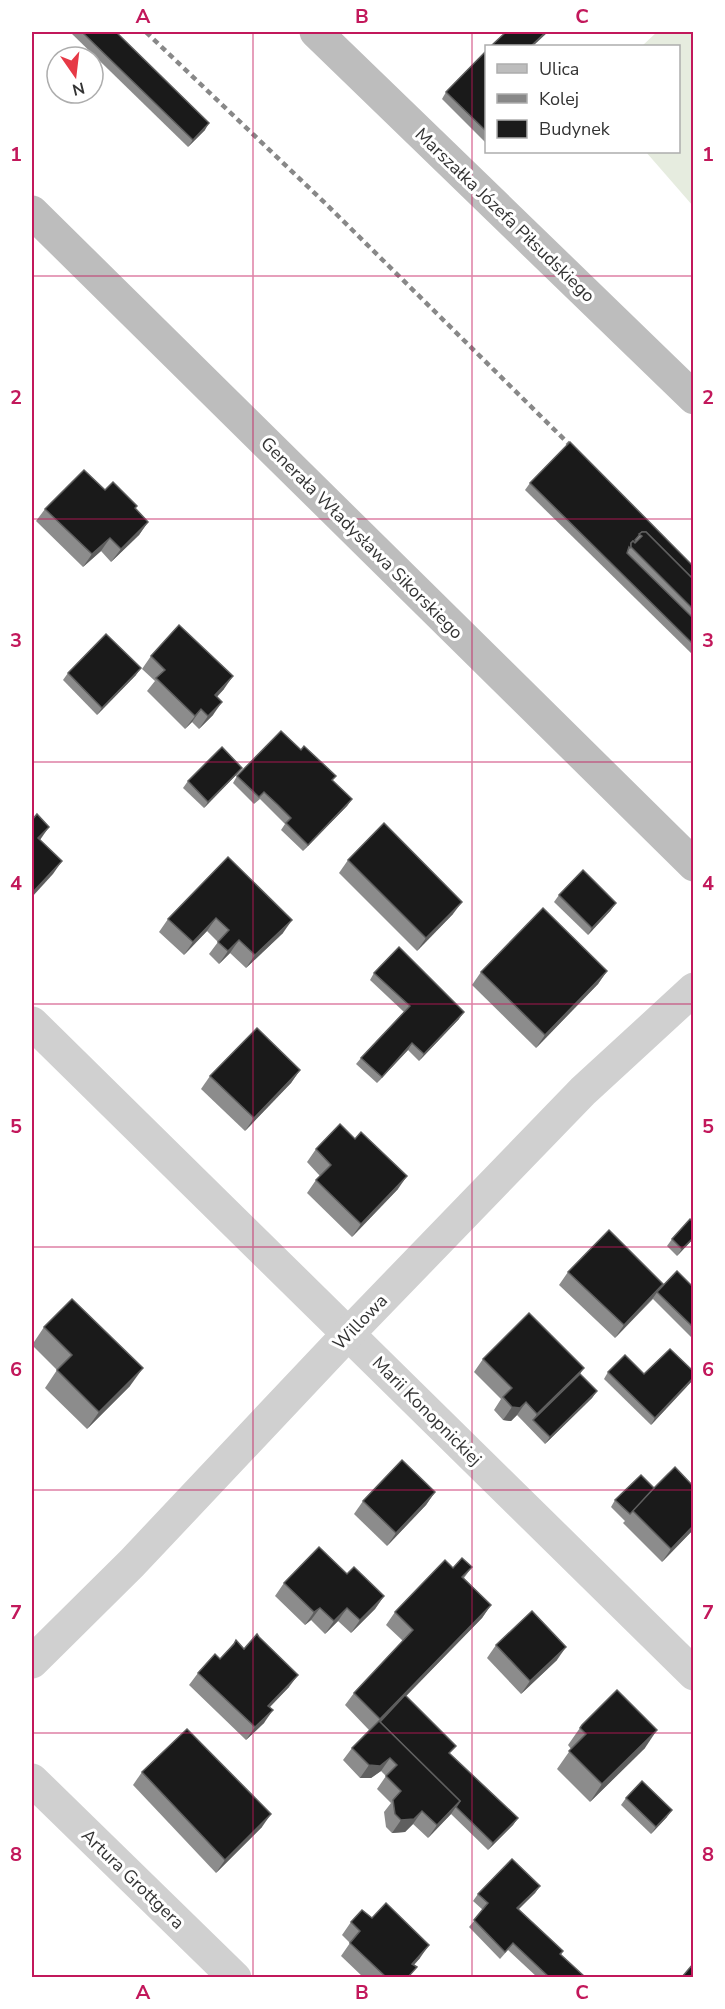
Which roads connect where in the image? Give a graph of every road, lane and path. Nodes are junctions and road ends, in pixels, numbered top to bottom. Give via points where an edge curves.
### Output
1 (316, 32) edge
2 (32, 212) edge
3 (693, 398) edge
4 (693, 865) edge
5 (693, 989) edge
6 (32, 1023) edge
7 (348, 1334) junction
8 (32, 1662) edge
9 (693, 1674) edge
10 (32, 1780) edge
11 (235, 1977) edge

1 - 3 main road, Marszałka Józefa Piłsudskiego
2 - 4 main road, Generała Władysława Sikorskiego
5 - 7 street, Willowa via 583,1091
6 - 7 street, Marii Konopnickiej
7 - 8 street, Willowa via 132,1563
7 - 9 street, Marii Konopnickiej
10 - 11 street, Artura Grottgera

